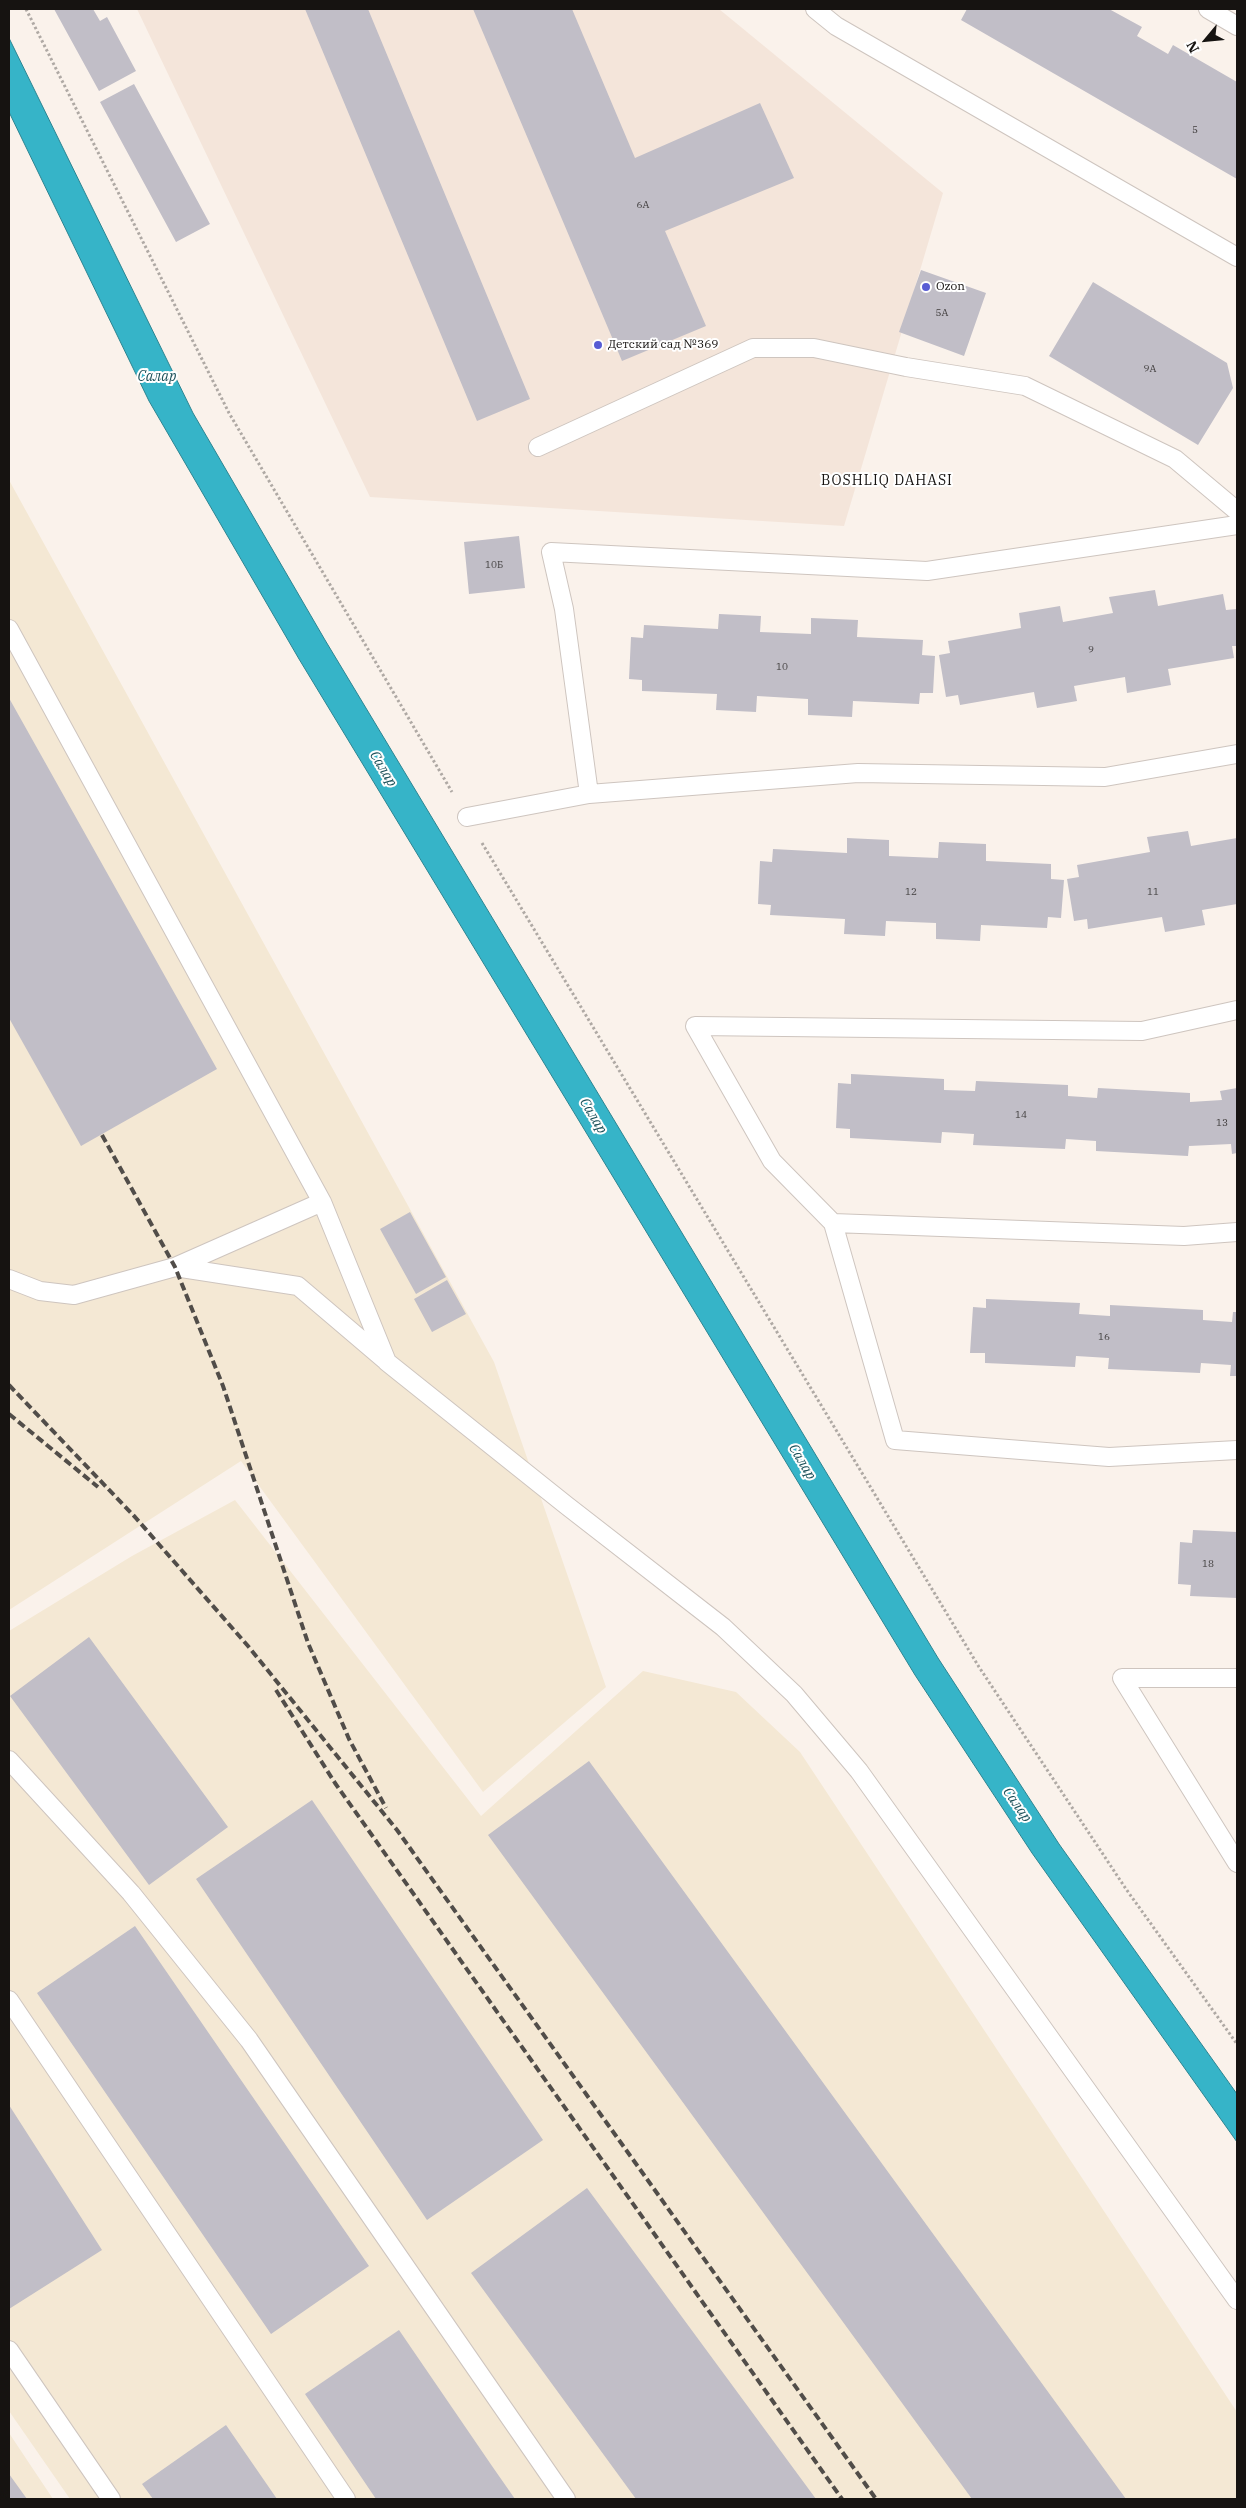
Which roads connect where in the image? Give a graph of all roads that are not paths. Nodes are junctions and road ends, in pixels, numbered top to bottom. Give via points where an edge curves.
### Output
1 (815, 9) edge
2 (1208, 9) edge
3 (1237, 26) edge
4 (1237, 257) edge
5 (538, 447) dead end
6 (1237, 512) edge
7 (1237, 525) edge
8 (9, 629) edge
9 (1237, 754) edge
10 (589, 794) junction
11 (466, 817) road end
12 (1237, 1010) edge
13 (322, 1202) junction
14 (833, 1223) junction
15 (1237, 1232) edge
16 (175, 1267) junction
17 (9, 1279) edge
18 (387, 1362) junction
19 (1237, 1450) edge
20 (1237, 1678) edge
21 (9, 1760) edge
22 (1237, 1864) edge
23 (9, 2000) edge
24 (1237, 2300) edge
25 (9, 2350) edge
26 (111, 2499) edge
27 (346, 2499) edge
28 (566, 2499) edge

1 - 4 lane via 836,26
2 - 3 lane
5 - 6 lane via 753,348 814,348 1025,386 1174,460
7 - 10 lane via 926,571 551,552 564,609
8 - 13 lane
9 - 10 lane via 1105,777 858,773
10 - 11 lane
12 - 14 lane via 1142,1031 695,1026 772,1161
13 - 16 lane
13 - 18 lane
14 - 15 lane via 1184,1236
14 - 19 lane via 895,1440 1109,1457
16 - 17 lane via 74,1295 40,1291
16 - 18 lane via 298,1286
18 - 24 lane via 723,1627 794,1694 859,1771
20 - 22 lane via 1122,1678
21 - 28 lane via 131,1893 248,2040
23 - 27 lane
25 - 26 lane

